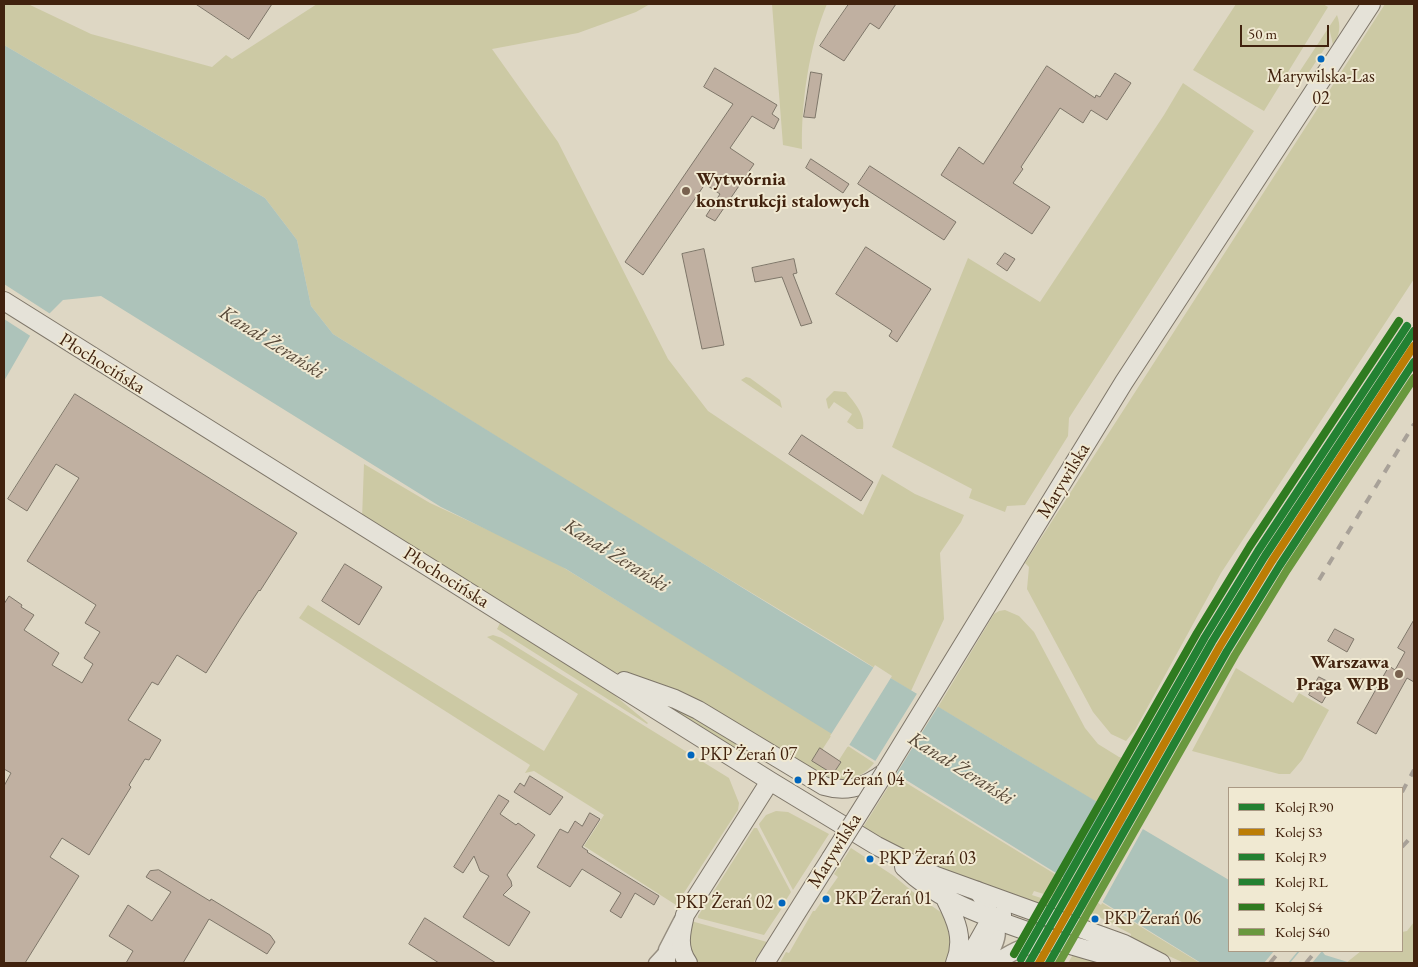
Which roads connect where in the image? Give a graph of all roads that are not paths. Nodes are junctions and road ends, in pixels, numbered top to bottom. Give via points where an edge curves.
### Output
1 (1372, 4) edge
2 (4, 301) edge
3 (594, 671) junction
4 (885, 772) junction
5 (770, 781) junction
6 (946, 890) junction
7 (977, 890) junction
8 (1039, 914) junction
9 (685, 915) junction
10 (995, 919) junction
11 (1055, 942) junction
12 (667, 957) edge
13 (655, 963) edge
14 (688, 963) edge
15 (765, 963) edge
16 (955, 963) edge
17 (966, 963) edge
18 (983, 963) edge
19 (995, 963) edge
20 (1135, 963) edge
21 (1162, 963) edge

1 - 4 main road, Marywilska via 1124,382
2 - 3 main road, Płochocińska
3 - 4 main road via 698,710 832,789 858,788
3 - 5 main road, Płochocińska
4 - 15 main road, Marywilska, bridge
5 - 6 main road, Płochocińska via 889,853 922,883
5 - 9 main road
6 - 7 main road, Płochocińska
6 - 10 main road, Płochocińska
6 - 16 main road via 959,930 960,948
7 - 8 main road, Płochocińska
7 - 10 street
8 - 10 main road via 1012,911
8 - 21 main road, Płochocińska via 1124,944
9 - 12 street
9 - 14 main road via 680,939
10 - 11 main road, Płochocińska
10 - 17 main road via 983,931
10 - 18 street via 998,936
11 - 19 street via 1024,947
11 - 20 main road, Płochocińska
12 - 13 street

